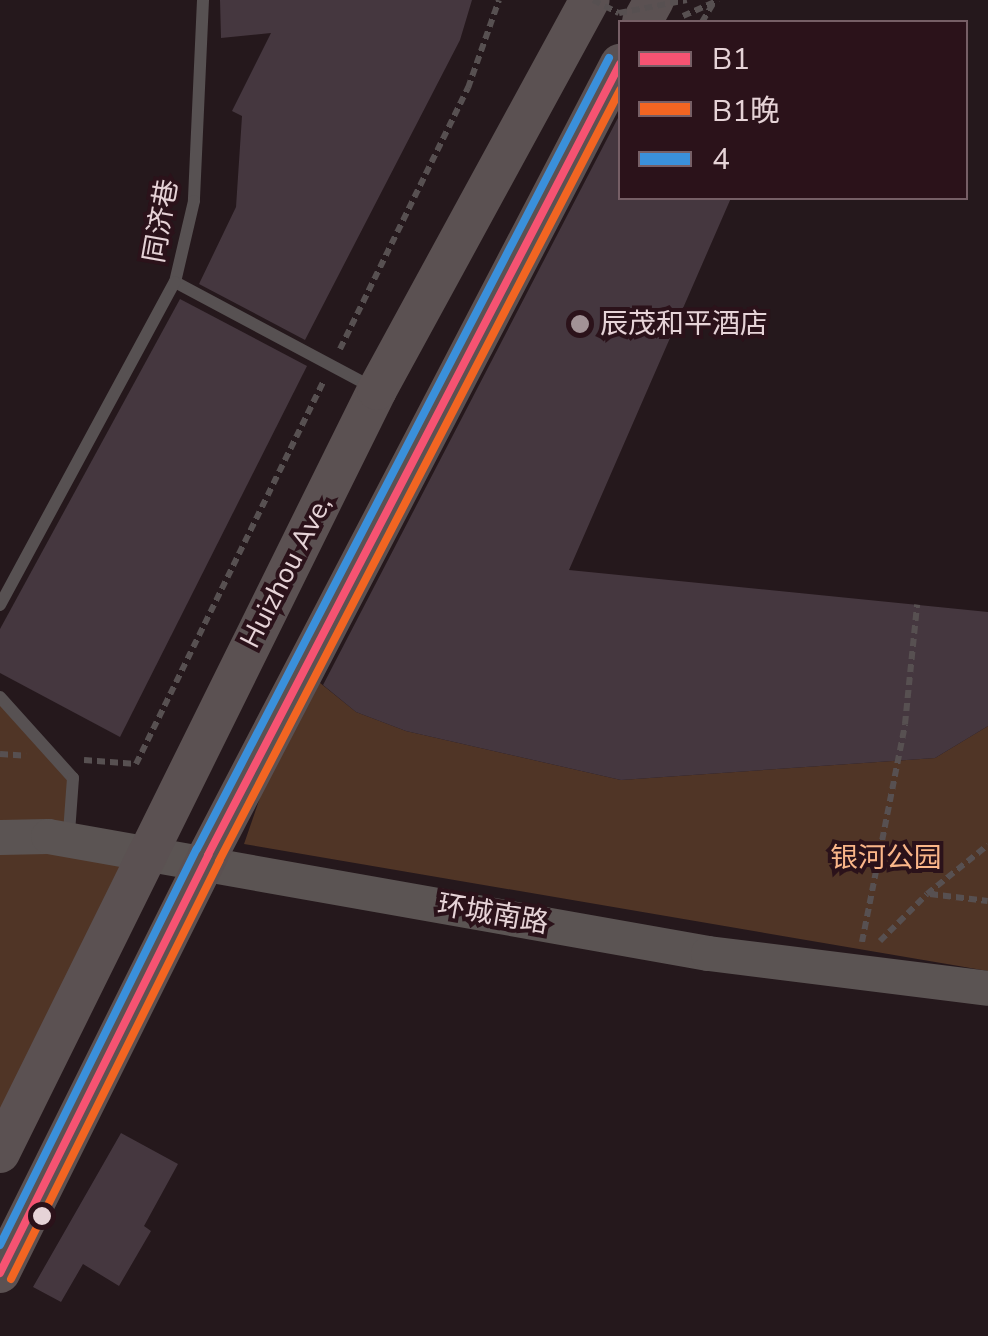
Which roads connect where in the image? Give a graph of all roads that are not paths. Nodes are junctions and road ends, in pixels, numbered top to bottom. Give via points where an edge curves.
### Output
1 (203, 0) edge
2 (592, 0) edge
3 (618, 68) edge
4 (175, 282) junction
5 (377, 390) junction
6 (0, 605) edge
7 (0, 696) edge
8 (69, 832) dead end
9 (0, 838) edge
10 (146, 853) junction
11 (204, 863) junction
12 (988, 988) edge
13 (0, 1154) edge
14 (0, 1273) edge

1 - 4 lane, 同济巷 via 194,202
2 - 5 main road, Huizhou Ave,
3 - 11 main road
4 - 5 lane, 同济巷
4 - 6 lane
5 - 10 main road, Huizhou Ave,
7 - 8 lane via 73,778
9 - 10 street, 环城南路 via 48,836
10 - 11 street, 环城南路
10 - 13 main road, Huizhou Ave,
11 - 12 street, 环城南路 via 708,952
11 - 14 main road

